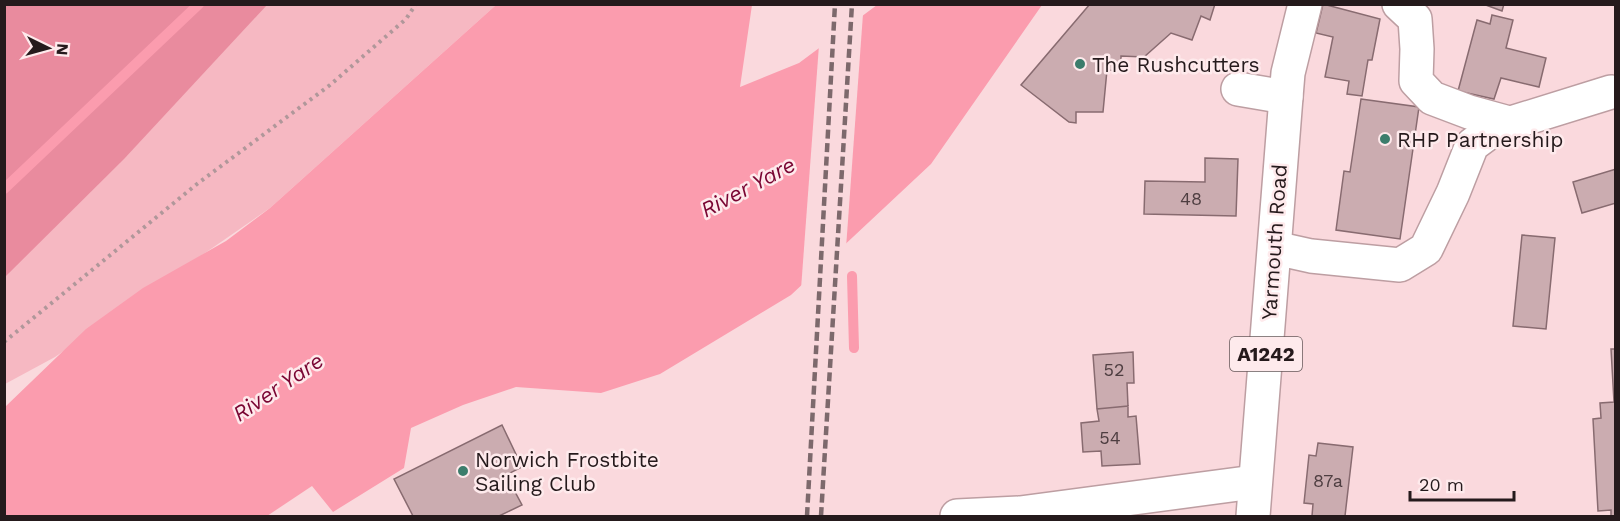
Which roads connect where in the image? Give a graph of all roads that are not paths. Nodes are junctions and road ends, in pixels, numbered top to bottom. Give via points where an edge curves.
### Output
1 (1305, 4) edge
2 (1399, 4) edge
3 (1238, 89) dead end
4 (1611, 92) dead end
5 (1286, 98) junction
6 (1509, 123) junction
7 (1275, 248) junction
8 (1254, 482) junction
9 (957, 516) edge
10 (1253, 516) edge

1 - 5 main road, Yarmouth Road / A1242
2 - 6 main road via 1415,19 1416,81 1432,98
3 - 5 main road
4 - 6 main road
5 - 7 main road, Yarmouth Road / A1242
6 - 7 main road via 1472,145 1426,249 1400,265 1311,256
7 - 8 main road, Yarmouth Road / A1242
8 - 9 main road via 1020,513
8 - 10 main road, Yarmouth Road / A1242

